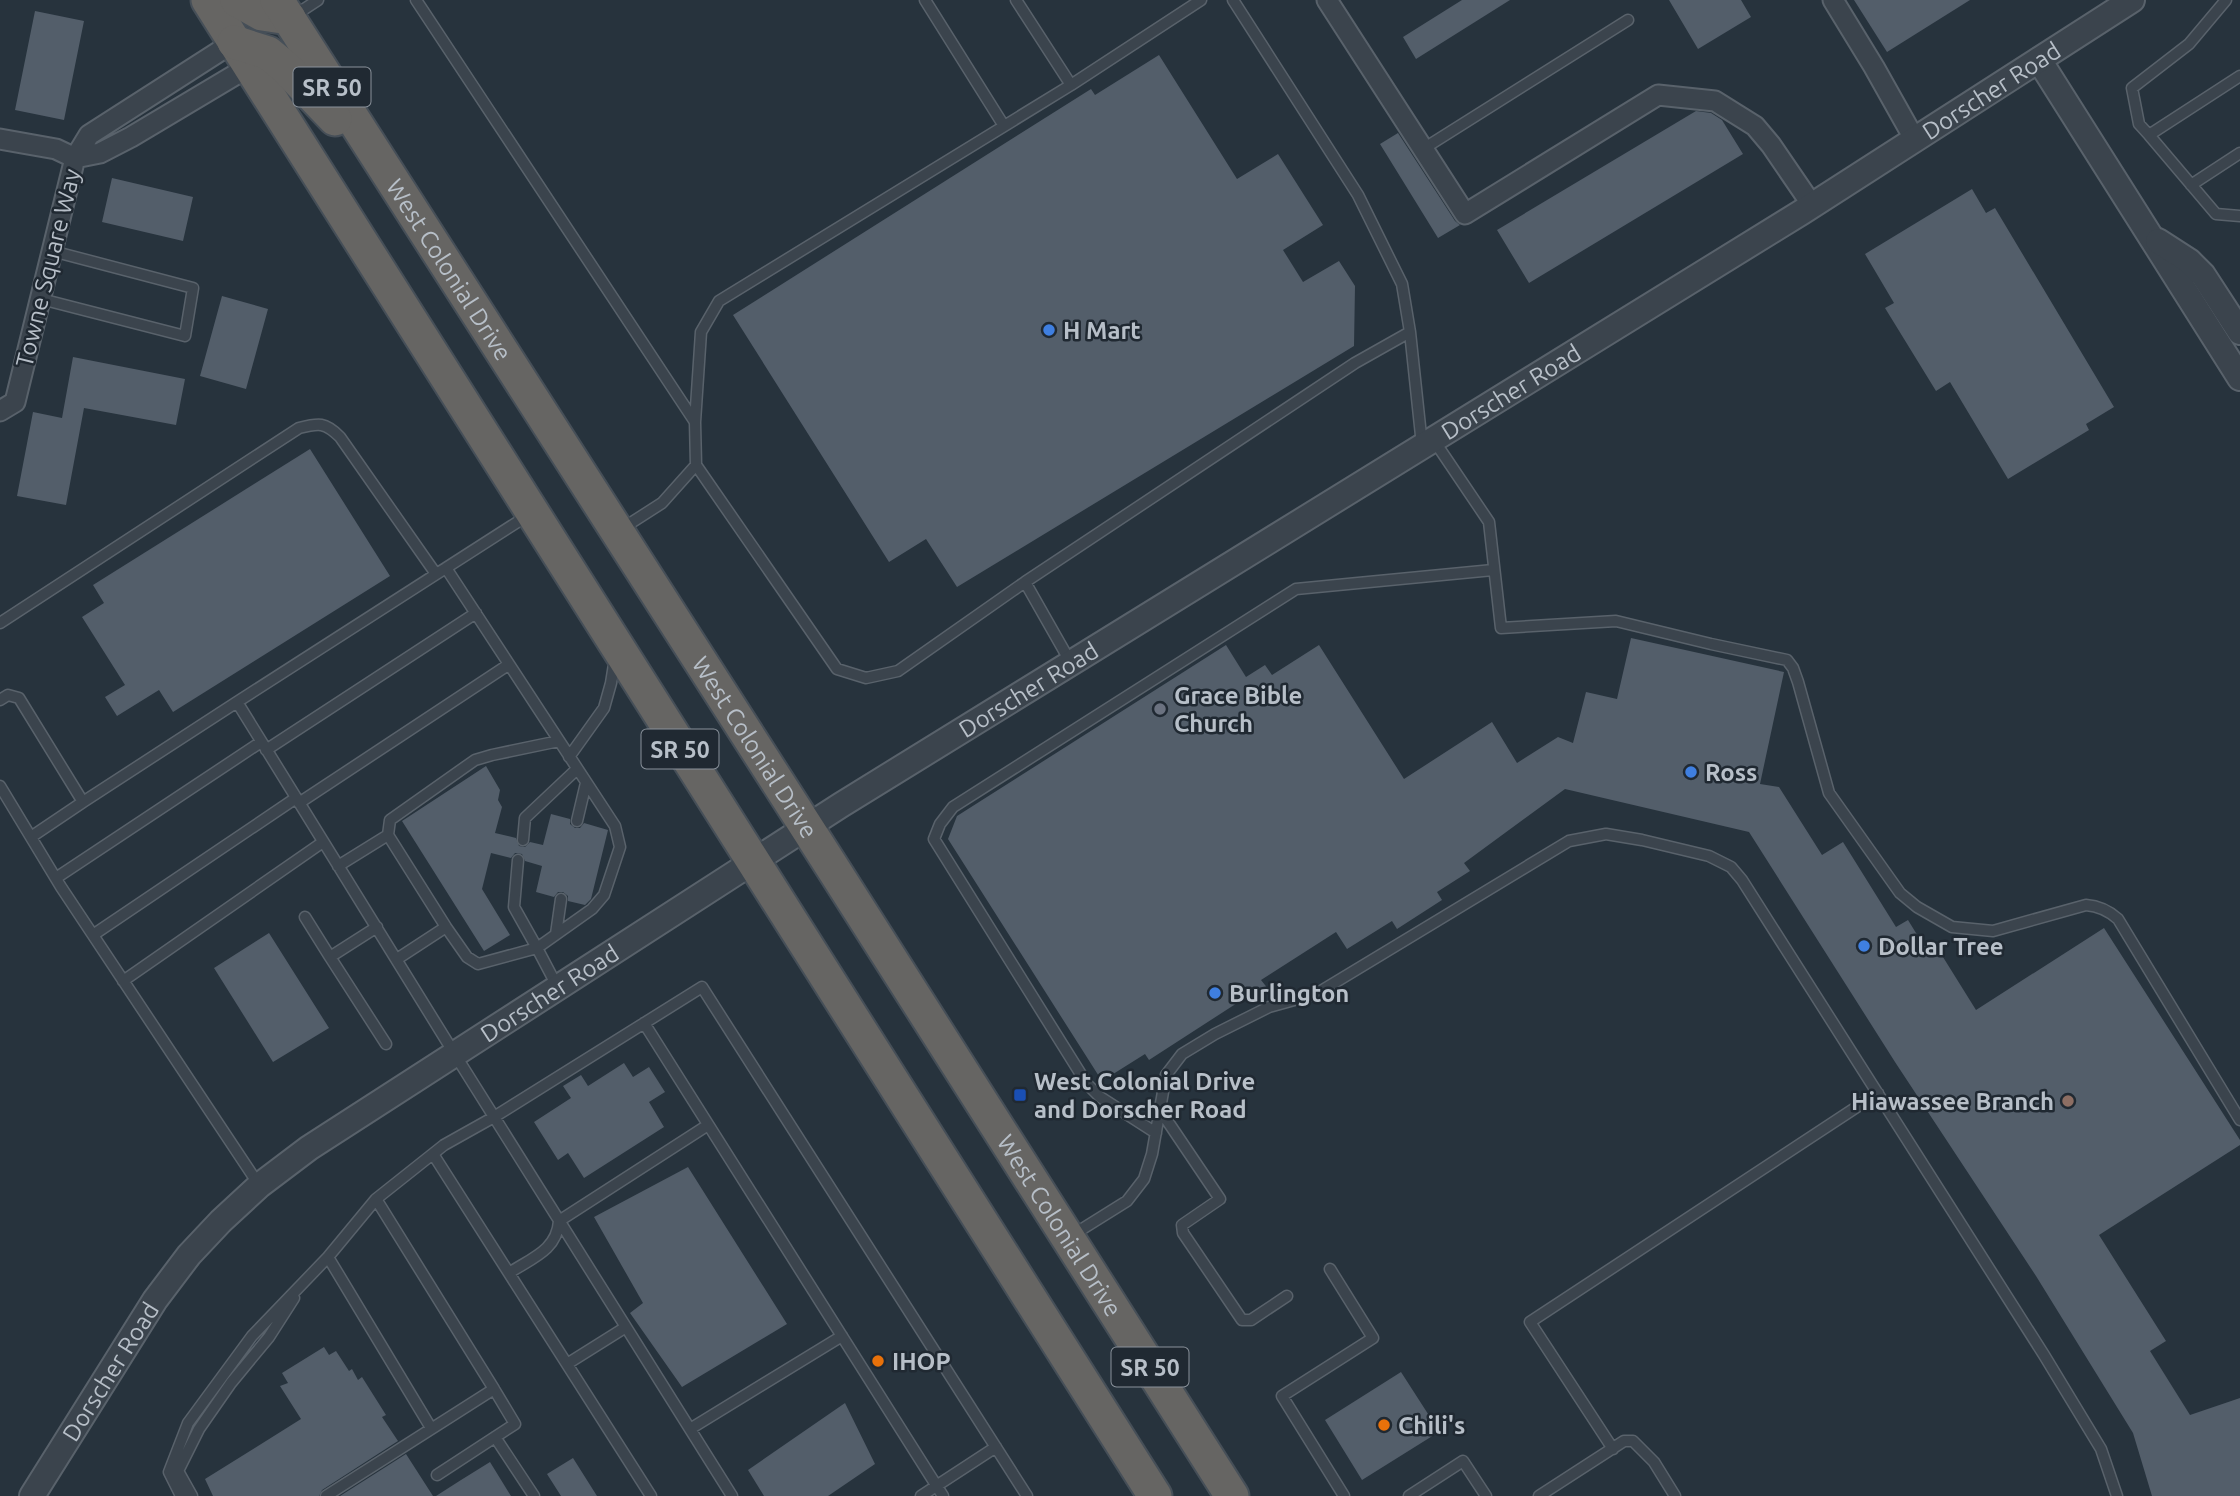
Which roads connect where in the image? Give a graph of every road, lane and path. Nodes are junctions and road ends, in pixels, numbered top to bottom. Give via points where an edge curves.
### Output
1 (208, 0) edge
2 (237, 0) edge
3 (318, 0) edge
4 (416, 0) edge
5 (925, 0) edge
6 (1016, 0) edge
7 (1201, 0) edge
8 (1233, 0) edge
9 (1327, 0) edge
10 (1833, 0) edge
11 (2132, 0) edge
12 (2226, 0) edge
13 (283, 9) edge
14 (1628, 20) dead end
15 (242, 54) junction
16 (2039, 60) junction
17 (2240, 76) edge
18 (1071, 85) junction
19 (1004, 126) junction
20 (2149, 135) junction
21 (0, 139) edge
22 (1915, 140) junction
23 (1423, 149) junction
24 (2240, 153) edge
25 (75, 158) junction
26 (387, 175) junction
27 (2191, 185) junction
28 (1812, 205) junction
29 (2240, 216) edge
30 (2152, 237) junction
31 (52, 251) junction
32 (40, 299) junction
33 (1410, 332) junction
34 (2240, 332) edge
35 (2240, 377) edge
36 (0, 411) edge
37 (695, 422) junction
38 (1428, 442) junction
39 (696, 466) junction
40 (531, 513) junction
41 (617, 532) junction
42 (446, 568) junction
43 (1493, 570) junction
44 (436, 574) junction
45 (1026, 582) junction
46 (476, 612) junction
47 (0, 623) edge
48 (616, 647) junction
49 (1071, 663) junction
50 (508, 665) junction
51 (0, 700) edge
52 (237, 702) junction
53 (559, 741) junction
54 (264, 746) junction
55 (569, 757) junction
56 (577, 769) junction
57 (586, 783) junction
58 (0, 786) edge
59 (298, 801) junction
60 (83, 802) junction
61 (577, 821) dead end
62 (806, 827) junction
63 (388, 835) junction
64 (31, 837) junction
65 (523, 840) dead end
66 (323, 842) junction
67 (519, 860) dead end
68 (752, 861) junction
69 (338, 866) junction
70 (56, 878) junction
71 (561, 899) dead end
72 (305, 917) dead end
73 (377, 927) junction
74 (446, 928) junction
75 (556, 934) junction
76 (93, 935) junction
77 (537, 948) junction
78 (330, 957) junction
79 (397, 959) junction
80 (123, 981) junction
81 (557, 987) junction
82 (644, 1023) junction
83 (386, 1044) dead end
84 (454, 1053) junction
85 (1878, 1093) junction
86 (1160, 1110) junction
87 (494, 1117) junction
88 (2240, 1120) edge
89 (708, 1125) junction
90 (1156, 1133) junction
91 (433, 1154) junction
92 (260, 1185) junction
93 (376, 1199) junction
94 (559, 1220) junction
95 (1068, 1238) junction
96 (328, 1257) junction
97 (1330, 1269) dead end
98 (509, 1273) junction
99 (307, 1277) junction
100 (1287, 1296) dead end
101 (626, 1327) junction
102 (842, 1336) junction
103 (567, 1364) junction
104 (494, 1389) junction
105 (431, 1427) junction
106 (690, 1429) junction
107 (495, 1437) junction
108 (996, 1447) junction
109 (1613, 1448) junction
110 (437, 1475) dead end
111 (937, 1486) junction
112 (32, 1496) edge
113 (180, 1496) edge
114 (192, 1496) edge
115 (326, 1496) edge
116 (534, 1496) edge
117 (651, 1496) edge
118 (732, 1496) edge
119 (920, 1496) edge
120 (943, 1496) edge
121 (1027, 1496) edge
122 (1155, 1496) edge
123 (1232, 1496) edge
124 (1344, 1496) edge
125 (1409, 1496) edge
126 (1486, 1496) edge
127 (1539, 1496) edge
128 (1675, 1496) edge
129 (2117, 1496) edge

1 - 15 highway, SR 50
2 - 13 highway via 262,14
3 - 13 lane
4 - 37 lane
5 - 19 lane
6 - 18 lane
7 - 18 lane
8 - 33 lane via 1358,195 1402,284
9 - 23 street
10 - 22 street
11 - 16 street, Dorscher Road
12 - 20 lane via 2189,44 2132,88 2139,124
13 - 26 highway, West Colonial Drive / SR 50
14 - 23 lane
15 - 25 street, Towne Square Way via 131,137 100,153
15 - 25 street, Towne Square Way via 89,135
15 - 26 highway via 268,53 285,67
15 - 40 highway, SR 50
16 - 22 street, Dorscher Road
16 - 30 street
17 - 20 lane
18 - 19 lane
19 - 37 lane via 719,301 701,332
20 - 27 lane
21 - 25 street via 56,149
22 - 28 street, Dorscher Road
23 - 28 street via 1465,214 1658,95 1715,100 1755,126
24 - 27 lane
25 - 31 street, Towne Square Way
26 - 41 highway, West Colonial Drive / SR 50
27 - 29 lane via 2216,214
28 - 38 street, Dorscher Road
30 - 34 street via 2203,275
30 - 35 street
31 - 32 street, Towne Square Way
31 - 32 lane via 194,288 185,336
32 - 36 street, Towne Square Way via 15,402
33 - 38 lane
33 - 45 lane via 1355,363
37 - 39 lane
38 - 43 lane via 1489,522
38 - 49 street, Dorscher Road
39 - 41 lane via 662,503
39 - 45 lane via 837,669 866,678 898,671
40 - 42 lane
40 - 48 highway, SR 50
41 - 62 highway, West Colonial Drive / SR 50
42 - 44 lane
42 - 46 lane
43 - 88 lane via 1501,628 1616,621 1787,660 1798,682 1829,793 1900,893 1952,927 1993,931 2086,905 2109,911
43 - 90 lane via 1296,589 953,807 940,824 934,839 1087,1084
44 - 47 lane via 340,437 318,424 299,428
44 - 52 lane
45 - 49 lane
46 - 50 lane
46 - 54 lane
48 - 55 lane via 604,708
48 - 68 highway, SR 50
49 - 62 street, Dorscher Road
50 - 53 lane
50 - 59 lane
51 - 60 lane via 8,695 19,698
52 - 54 lane
52 - 60 lane
53 - 55 lane
53 - 63 lane via 475,760 390,820
54 - 59 lane
54 - 70 lane
55 - 56 lane
56 - 57 lane
56 - 65 lane via 526,818
57 - 61 lane
57 - 75 lane via 615,826 620,847 604,895
58 - 64 lane
59 - 66 lane
59 - 76 lane
60 - 64 lane
62 - 68 street, Dorscher Road
62 - 95 highway, West Colonial Drive / SR 50
63 - 69 lane
63 - 74 lane
64 - 70 lane
66 - 69 lane
66 - 80 lane
67 - 77 lane via 514,906
68 - 81 street, Dorscher Road
68 - 122 highway, SR 50
69 - 73 lane
70 - 76 lane
71 - 75 lane
72 - 78 lane
73 - 78 lane
73 - 79 lane
74 - 77 lane via 467,957 478,964
74 - 79 lane
75 - 77 lane
76 - 80 lane
77 - 81 lane
78 - 83 lane
79 - 84 lane
80 - 92 lane
81 - 84 street, Dorscher Road
82 - 87 lane
82 - 89 lane
82 - 108 lane via 702,987
84 - 87 lane
84 - 92 street, Dorscher Road
85 - 86 lane via 1731,867 1709,856 1606,834 1569,842 1316,994 1269,1007 1214,1034 1182,1054 1166,1075
85 - 109 lane via 1530,1322
85 - 129 lane via 2101,1449
86 - 90 lane
86 - 100 lane via 1220,1199 1182,1225 1183,1233 1242,1320 1251,1320
87 - 91 lane
87 - 94 lane
89 - 94 lane
89 - 102 lane
90 - 95 lane via 1144,1179 1128,1201
91 - 93 lane
91 - 98 lane
92 - 112 street, Dorscher Road via 189,1255 156,1300
93 - 96 lane
93 - 104 lane
94 - 98 lane via 558,1235 547,1249
94 - 101 lane
95 - 123 highway, West Colonial Drive / SR 50
96 - 99 lane
96 - 105 lane
97 - 124 lane via 1373,1338 1282,1396
98 - 103 lane
99 - 113 lane via 253,1336 188,1423 169,1472
99 - 114 lane via 269,1337 199,1430 178,1471
101 - 103 lane
101 - 106 lane
102 - 106 lane
102 - 111 lane
103 - 117 lane
104 - 105 lane
104 - 107 lane via 515,1424
105 - 115 lane
106 - 118 lane
107 - 110 lane
107 - 116 lane
108 - 111 lane
108 - 121 lane
109 - 127 lane
109 - 128 lane via 1633,1441 1654,1462
111 - 119 lane
111 - 120 lane
125 - 126 lane via 1463,1461

